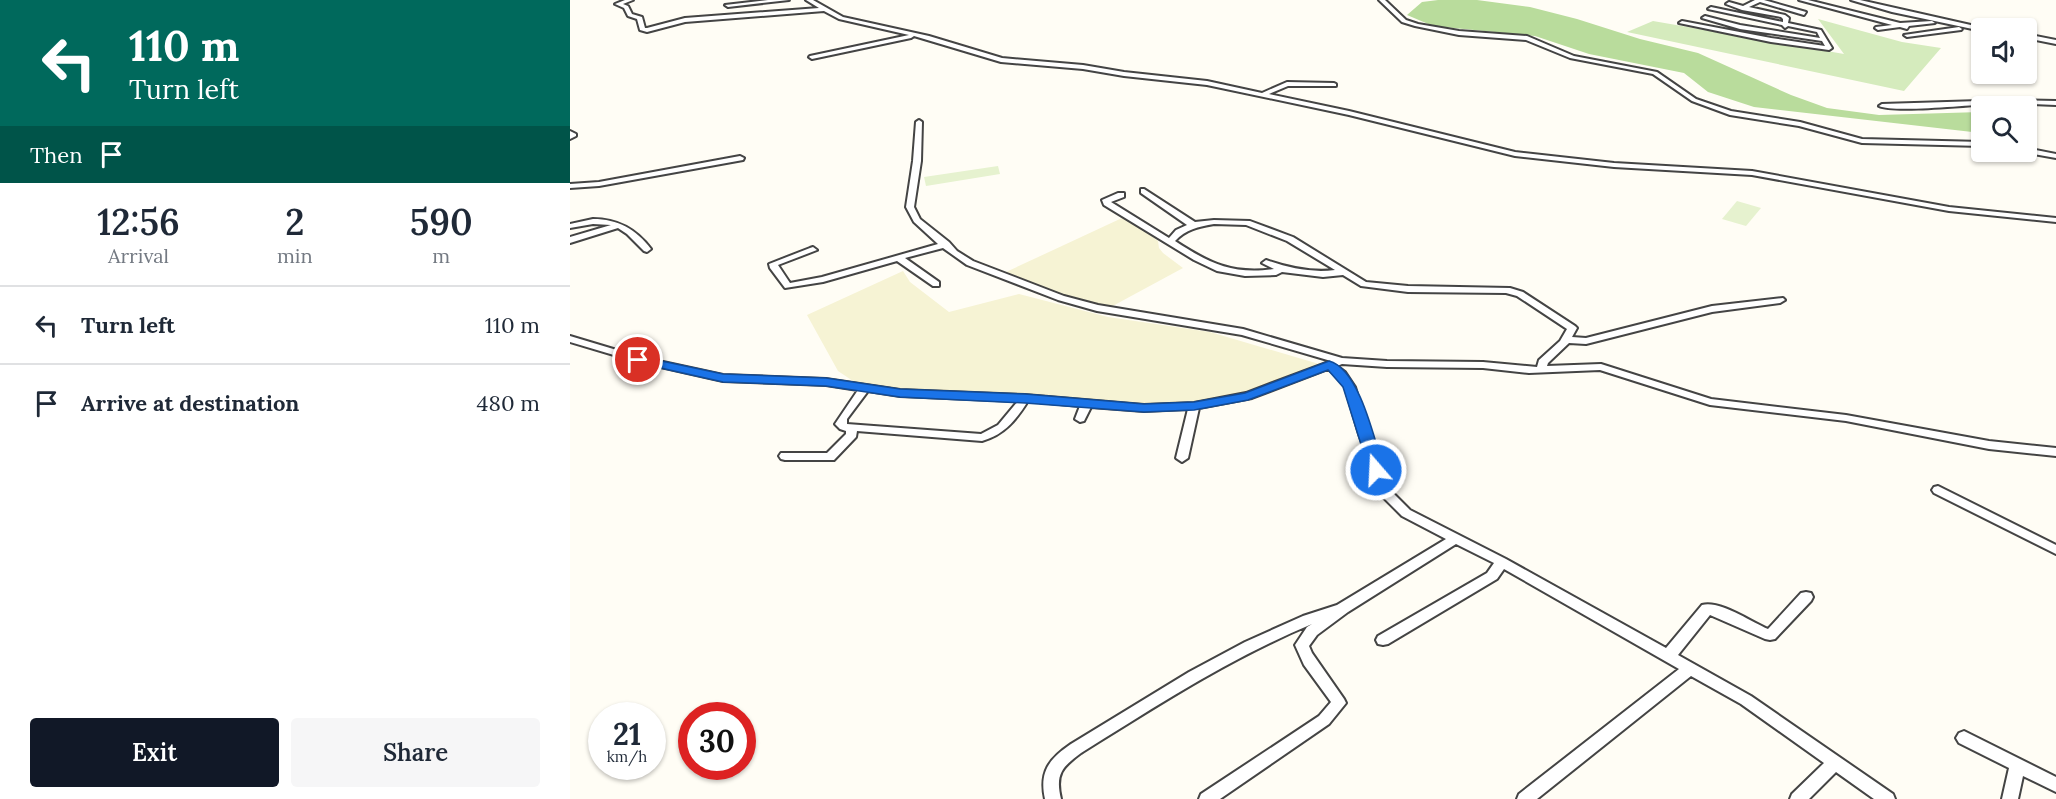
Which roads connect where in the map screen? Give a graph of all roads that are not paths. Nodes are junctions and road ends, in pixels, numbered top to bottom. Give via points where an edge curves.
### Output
1 (630, 0) edge
2 (786, 0) edge
3 (809, 0) edge
4 (1382, 0) edge
5 (1760, 0) edge
6 (1802, 0) edge
7 (1839, 0) edge
8 (1854, 0) edge
9 (1729, 4) dead end
10 (1819, 4) junction
11 (1868, 4) junction
12 (728, 5) dead end
13 (1787, 7) junction
14 (1742, 8) junction
15 (825, 9) junction
16 (1711, 9) dead end
17 (1839, 9) junction
18 (1887, 9) junction
19 (1764, 12) junction
20 (1730, 14) junction
21 (1773, 14) junction
22 (1831, 14) dead end
23 (1856, 14) junction
24 (1869, 17) junction
25 (1923, 17) junction
26 (1705, 18) dead end
27 (1752, 19) junction
28 (1879, 19) junction
29 (1850, 20) dead end
30 (1715, 21) junction
31 (1944, 22) junction
32 (1682, 23) dead end
33 (1772, 23) junction
34 (1900, 25) junction
35 (1785, 26) junction
36 (1740, 27) junction
37 (1794, 27) junction
38 (1971, 27) joint
39 (1878, 28) dead end
40 (1707, 29) junction
41 (1772, 32) junction
42 (1917, 32) junction
43 (1738, 34) junction
44 (915, 35) junction
45 (1907, 35) dead end
46 (1799, 36) junction
47 (2037, 38) edge
48 (1771, 40) junction
49 (1824, 40) junction
50 (2056, 42) edge
51 (1801, 46) junction
52 (812, 57) dead end
53 (1334, 85) dead end
54 (1262, 95) junction
55 (2056, 103) edge
56 (1882, 106) dead end
57 (919, 122) dead end
58 (1971, 144) edge
59 (2037, 152) edge
60 (2056, 156) edge
61 (740, 158) dead end
62 (570, 186) edge
63 (1144, 191) dead end
64 (1121, 195) dead end
65 (2056, 220) edge
66 (1193, 225) junction
67 (570, 226) edge
68 (618, 226) junction
69 (570, 240) edge
70 (1170, 242) junction
71 (946, 244) junction
72 (647, 249) dead end
73 (813, 250) dead end
74 (899, 258) junction
75 (1266, 262) dead end
76 (1280, 268) junction
77 (1344, 272) junction
78 (936, 284) dead end
79 (1780, 300) dead end
80 (570, 339) edge
81 (1565, 340) junction
82 (1335, 363) junction
83 (1361, 363) junction
84 (1541, 370) junction
85 (1345, 380) junction
86 (866, 387) junction
87 (1025, 399) junction
88 (1087, 404) junction
89 (1194, 406) junction
90 (1080, 419) dead end
91 (851, 429) junction
92 (2056, 452) edge
93 (785, 456) dead end
94 (1182, 458) dead end
95 (1938, 490) dead end
96 (1456, 538) junction
97 (2056, 550) edge
98 (1503, 562) junction
99 (1806, 597) dead end
100 (1343, 608) junction
101 (1383, 640) dead end
102 (1669, 655) junction
103 (1691, 668) junction
104 (1964, 738) dead end
105 (1835, 763) junction
106 (2017, 765) junction
107 (2056, 785) edge
108 (1053, 799) edge
109 (1207, 799) edge
110 (1526, 799) edge
111 (1798, 799) edge
112 (1887, 799) edge
113 (2010, 799) edge

1 - 15 street via 618,4 640,18 642,29 647,30 685,20
2 - 12 street
3 - 15 street
4 - 58 street via 1404,21 1417,25 1459,33 1527,38 1572,57 1655,73 1694,100 1722,111 1806,125 1862,141
5 - 13 street
5 - 14 street
6 - 10 street
7 - 10 street
8 - 11 street
9 - 14 street
10 - 13 street via 1806,11
10 - 17 street
11 - 17 street
11 - 18 street
13 - 21 street
14 - 19 street
14 - 20 street
15 - 44 street via 845,20
16 - 20 street
17 - 22 street
17 - 23 street
18 - 23 street
18 - 25 street
19 - 21 street
19 - 27 street
20 - 27 street
20 - 30 street
21 - 35 street via 1786,18
23 - 24 street
24 - 28 street
24 - 29 street
25 - 28 street via 1900,15
25 - 31 street
26 - 30 street
27 - 33 street
27 - 36 street
28 - 34 street
30 - 36 street
30 - 40 street
31 - 34 street
31 - 38 street
32 - 40 street
33 - 35 street
33 - 41 street
34 - 39 street
34 - 42 street
35 - 37 street
36 - 41 street
36 - 43 street
37 - 46 street
37 - 49 street via 1819,31
38 - 42 street
40 - 43 street
41 - 46 street
41 - 48 street
42 - 45 street
43 - 48 street
44 - 52 street
44 - 54 street via 1011,62 1180,78
46 - 49 street
46 - 51 street
47 - 50 street
48 - 51 street
49 - 51 street via 1829,48
53 - 54 street via 1287,84
54 - 65 street via 1515,154 1614,165 1752,173 1955,210
55 - 56 street
57 - 71 street via 910,207 917,220
59 - 60 street
61 - 62 street
63 - 66 street
64 - 70 street via 1107,203
66 - 70 street
66 - 77 street via 1233,222 1262,226
67 - 68 street via 599,220
68 - 69 street
68 - 72 street
70 - 76 street via 1217,270 1242,275 1276,272
71 - 74 street
71 - 82 street via 969,263 1061,298 1096,308 1243,332
73 - 74 street via 773,264 788,286
74 - 78 street
75 - 76 street
76 - 77 street via 1323,274
77 - 81 street via 1364,284 1386,287 1493,288 1515,292 1568,323 1572,328
79 - 81 street via 1712,309 1586,341
80 - 86 street via 638,360 723,378
81 - 84 street via 1543,362
82 - 83 street
82 - 85 street
82 - 89 street via 1248,396
83 - 84 street via 1451,363
83 - 85 street
84 - 92 street via 1601,367 1710,402 1846,418 2010,448
85 - 96 street via 1386,493 1419,521
86 - 87 street via 900,393
86 - 91 street via 840,424
87 - 88 street
87 - 91 street via 994,435 982,438
88 - 89 street
88 - 90 street
89 - 94 street
91 - 93 street via 852,435 830,457
95 - 97 street
96 - 98 street
96 - 100 street
98 - 101 street via 1492,576
98 - 102 street
99 - 102 street via 1770,635 1707,609
100 - 108 street via 1275,632 1073,752 1051,774
100 - 109 street via 1302,645 1306,659 1339,703 1324,720
102 - 103 street
103 - 105 street via 1746,700
103 - 110 street
104 - 106 street
105 - 111 street
105 - 112 street
106 - 107 street
106 - 113 street

